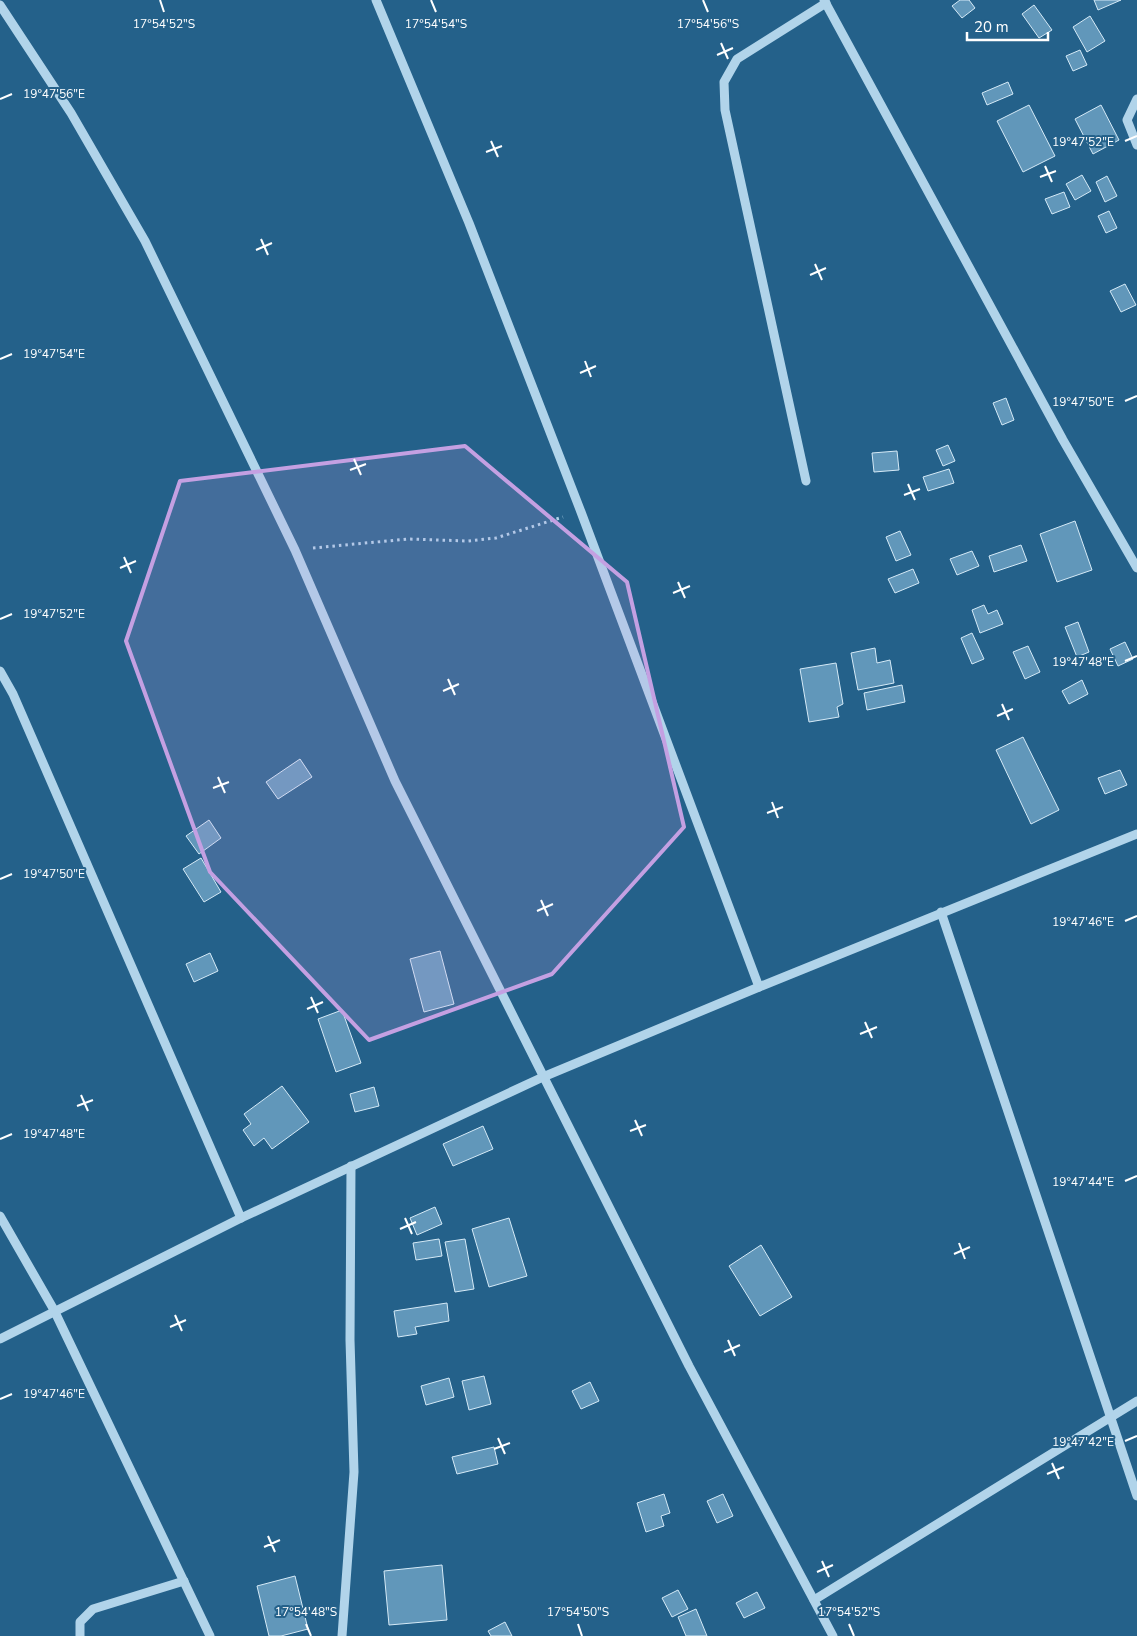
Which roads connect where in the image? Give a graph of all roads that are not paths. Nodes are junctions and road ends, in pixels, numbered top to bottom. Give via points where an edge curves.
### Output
1 (376, 0) edge
2 (825, 2) edge
3 (0, 5) edge
4 (1137, 99) edge
5 (1137, 145) edge
6 (806, 481) dead end
7 (1137, 568) edge
8 (0, 671) edge
9 (1137, 834) edge
10 (942, 912) junction
11 (759, 987) junction
12 (543, 1078) junction
13 (351, 1166) junction
14 (0, 1216) edge
15 (241, 1218) junction
16 (54, 1310) junction
17 (0, 1339) edge
18 (1137, 1401) edge
19 (1110, 1417) junction
20 (1137, 1496) edge
21 (184, 1581) junction
22 (814, 1600) junction
23 (80, 1636) edge
24 (210, 1636) edge
25 (342, 1636) edge
26 (833, 1636) edge

1 - 11 street via 469,224
2 - 6 street via 737,58 724,82 725,110
2 - 7 street via 1063,440
3 - 12 street via 71,113 145,240 295,550 395,781
4 - 5 street via 1127,120
8 - 15 street
9 - 10 street
10 - 11 street
10 - 19 street
11 - 12 street
12 - 13 street
12 - 22 street via 689,1366
13 - 15 street
13 - 25 street via 350,1340 354,1472
14 - 16 street
15 - 16 street
16 - 17 street
16 - 21 street
18 - 19 street
19 - 20 street
19 - 22 street
21 - 23 street via 94,1609 80,1622
21 - 24 street
22 - 26 street

